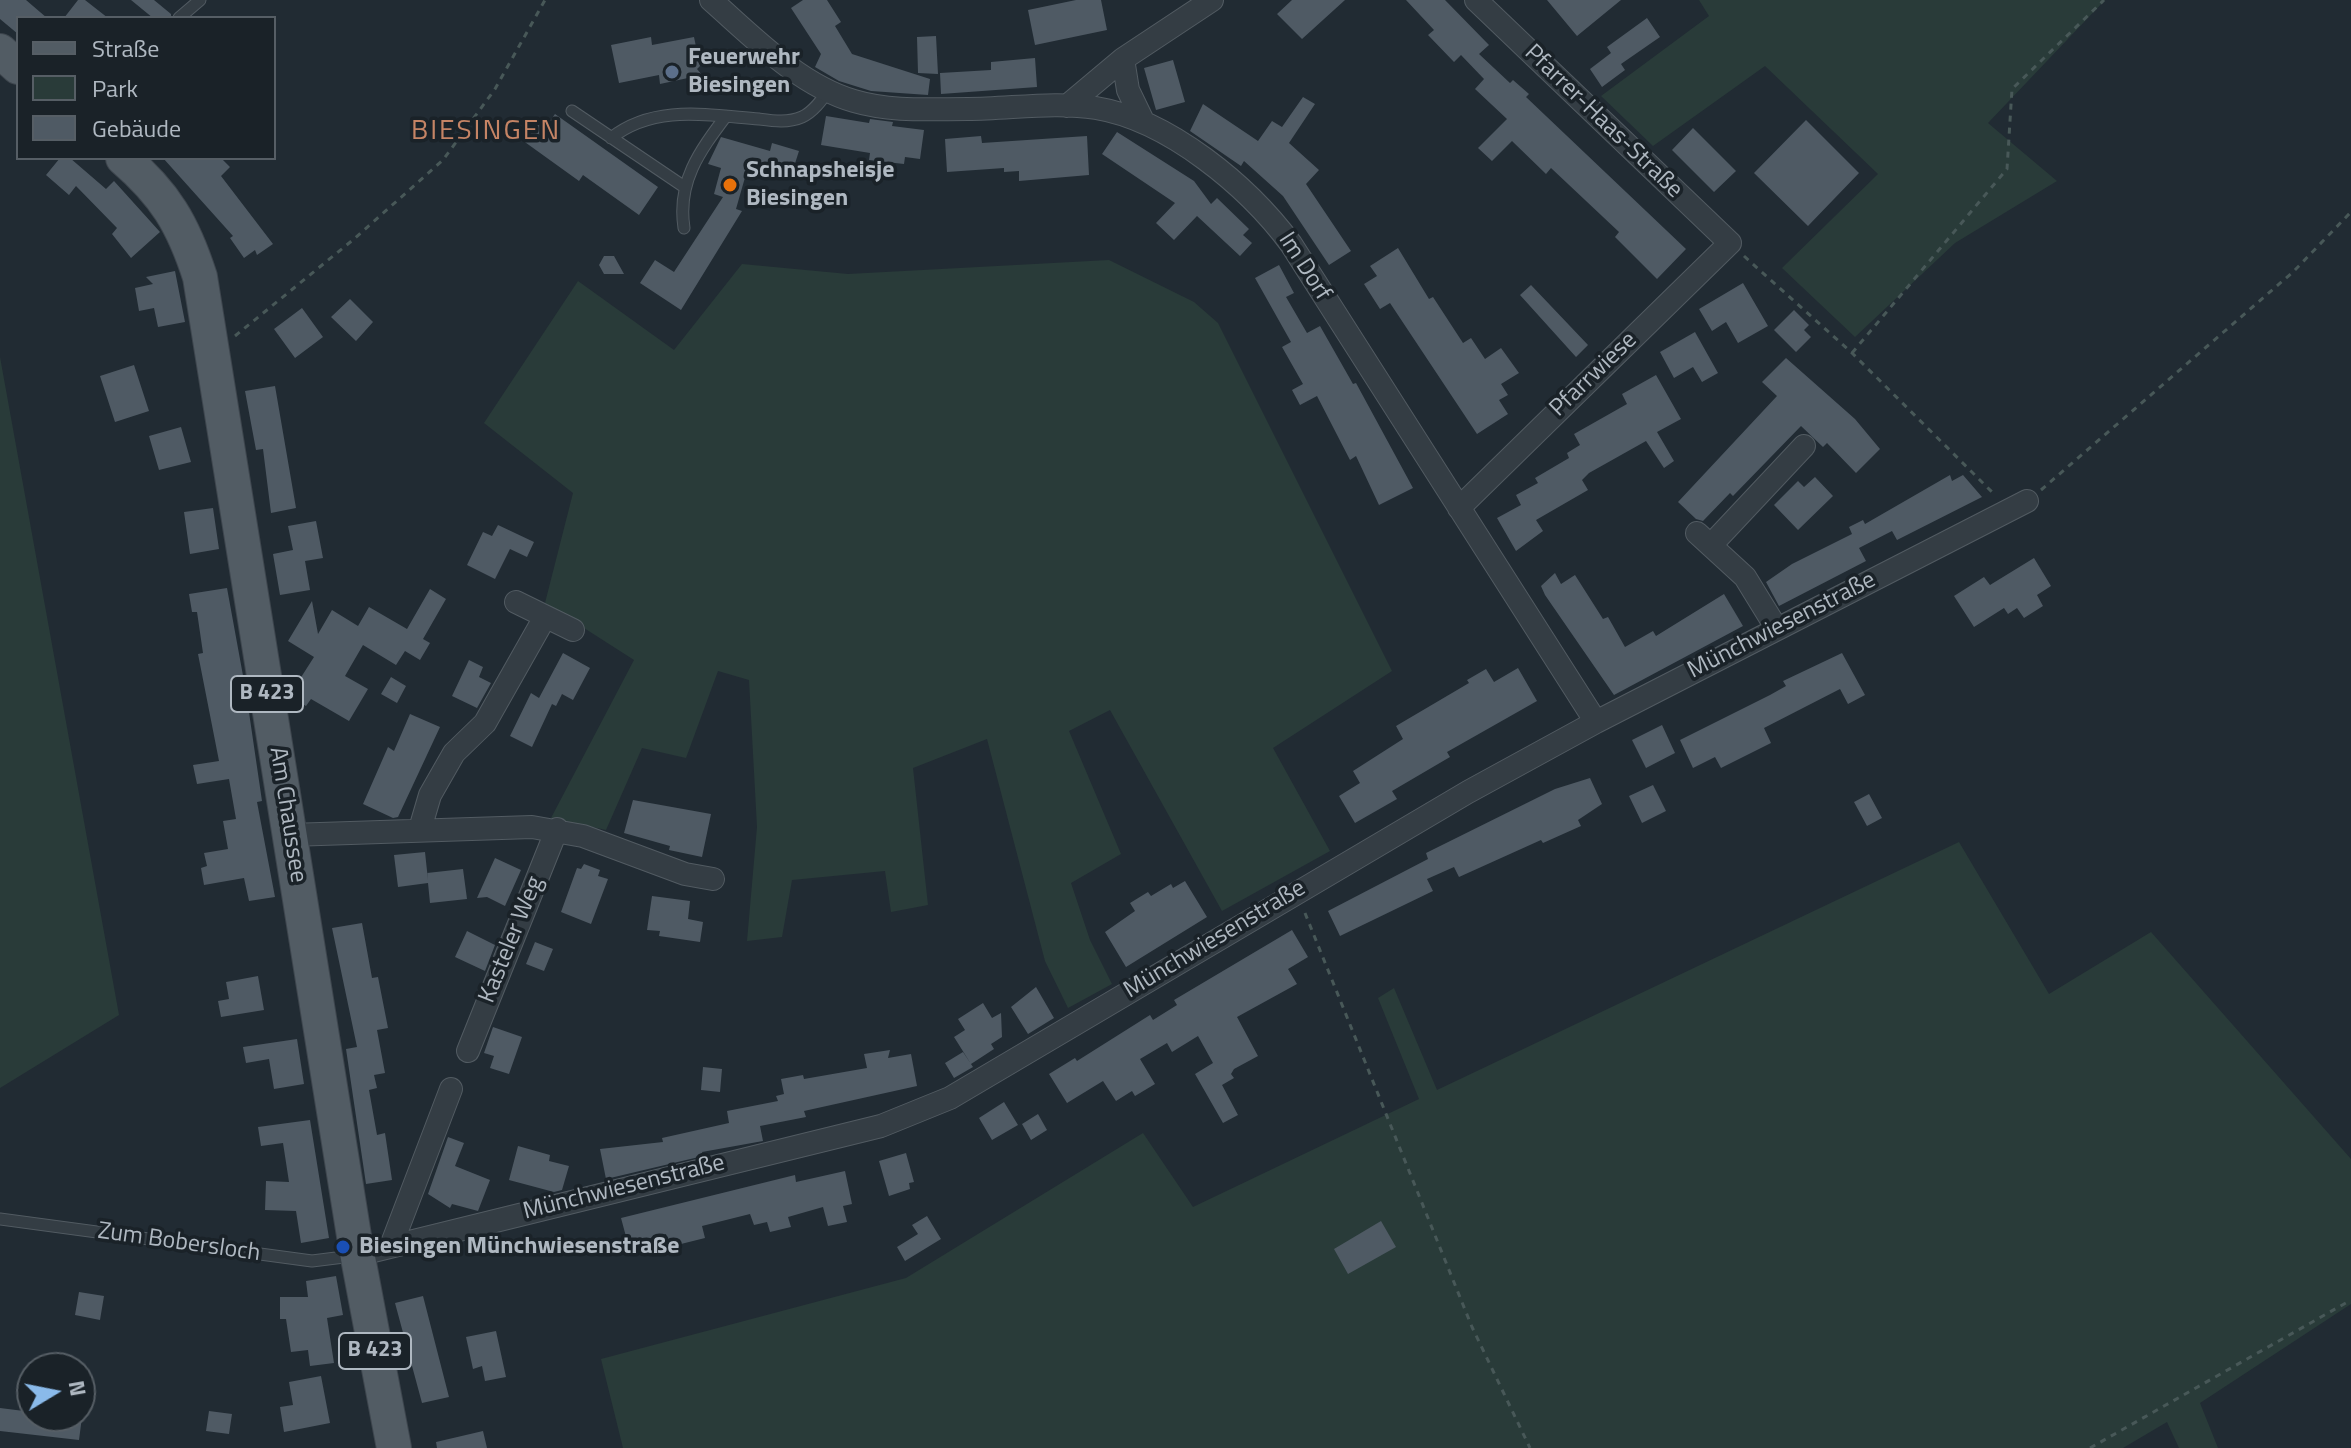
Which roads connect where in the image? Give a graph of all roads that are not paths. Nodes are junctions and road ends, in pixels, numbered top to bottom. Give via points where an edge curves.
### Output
1 (200, 0) edge
2 (711, 0) edge
3 (1212, 0) edge
4 (1476, 0) edge
5 (181, 16) edge
6 (0, 51) edge
7 (1123, 59) junction
8 (16, 65) edge
9 (828, 91) junction
10 (1067, 106) junction
11 (572, 111) dead end
12 (726, 116) junction
13 (1142, 119) junction
14 (611, 138) junction
15 (125, 160) edge
16 (683, 186) junction
17 (684, 228) dead end
18 (1730, 243) joint
19 (1804, 446) dead end
20 (2018, 506) road end
21 (1459, 508) junction
22 (516, 602) dead end
23 (545, 617) junction
24 (1777, 629) junction
25 (573, 630) dead end
26 (1596, 722) junction
27 (420, 829) junction
28 (557, 829) junction
29 (290, 835) junction
30 (713, 879) dead end
31 (468, 1051) dead end
32 (451, 1089) dead end
33 (0, 1219) edge
34 (391, 1246) junction
35 (357, 1255) junction
36 (394, 1448) edge

1 - 5 lane
2 - 9 street, Im Dorf
3 - 7 street
4 - 18 street, Pfarrer-Haas-Straße
6 - 8 main road
7 - 10 street
7 - 13 street via 1128,90
9 - 10 street, Im Dorf via 877,107 908,110
9 - 12 lane via 817,106 793,119
10 - 13 street, Im Dorf
11 - 14 lane
12 - 14 lane via 645,119
12 - 16 lane
13 - 21 street, Im Dorf via 1227,178 1273,221
14 - 16 lane
15 - 29 main road, Am Chaussee / B 423 via 162,196 189,242 200,277
16 - 17 lane
18 - 21 street, Pfarrwiese
19 - 24 street via 1704,539 1745,577
20 - 24 street, Münchwiesenstraße
21 - 26 street, Im Dorf
22 - 23 street
23 - 25 street
23 - 27 street via 485,723 448,763 430,795
24 - 26 street, Münchwiesenstraße
26 - 34 street, Münchwiesenstraße via 915,1114
27 - 28 street
27 - 29 street
28 - 30 street
28 - 31 street, Kasteler Weg
29 - 35 main road, Am Chaussee / B 423
32 - 34 street
33 - 35 lane, Zum Bobersloch via 312,1261
34 - 35 street, Münchwiesenstraße
35 - 36 main road, Am Chaussee / B 423

